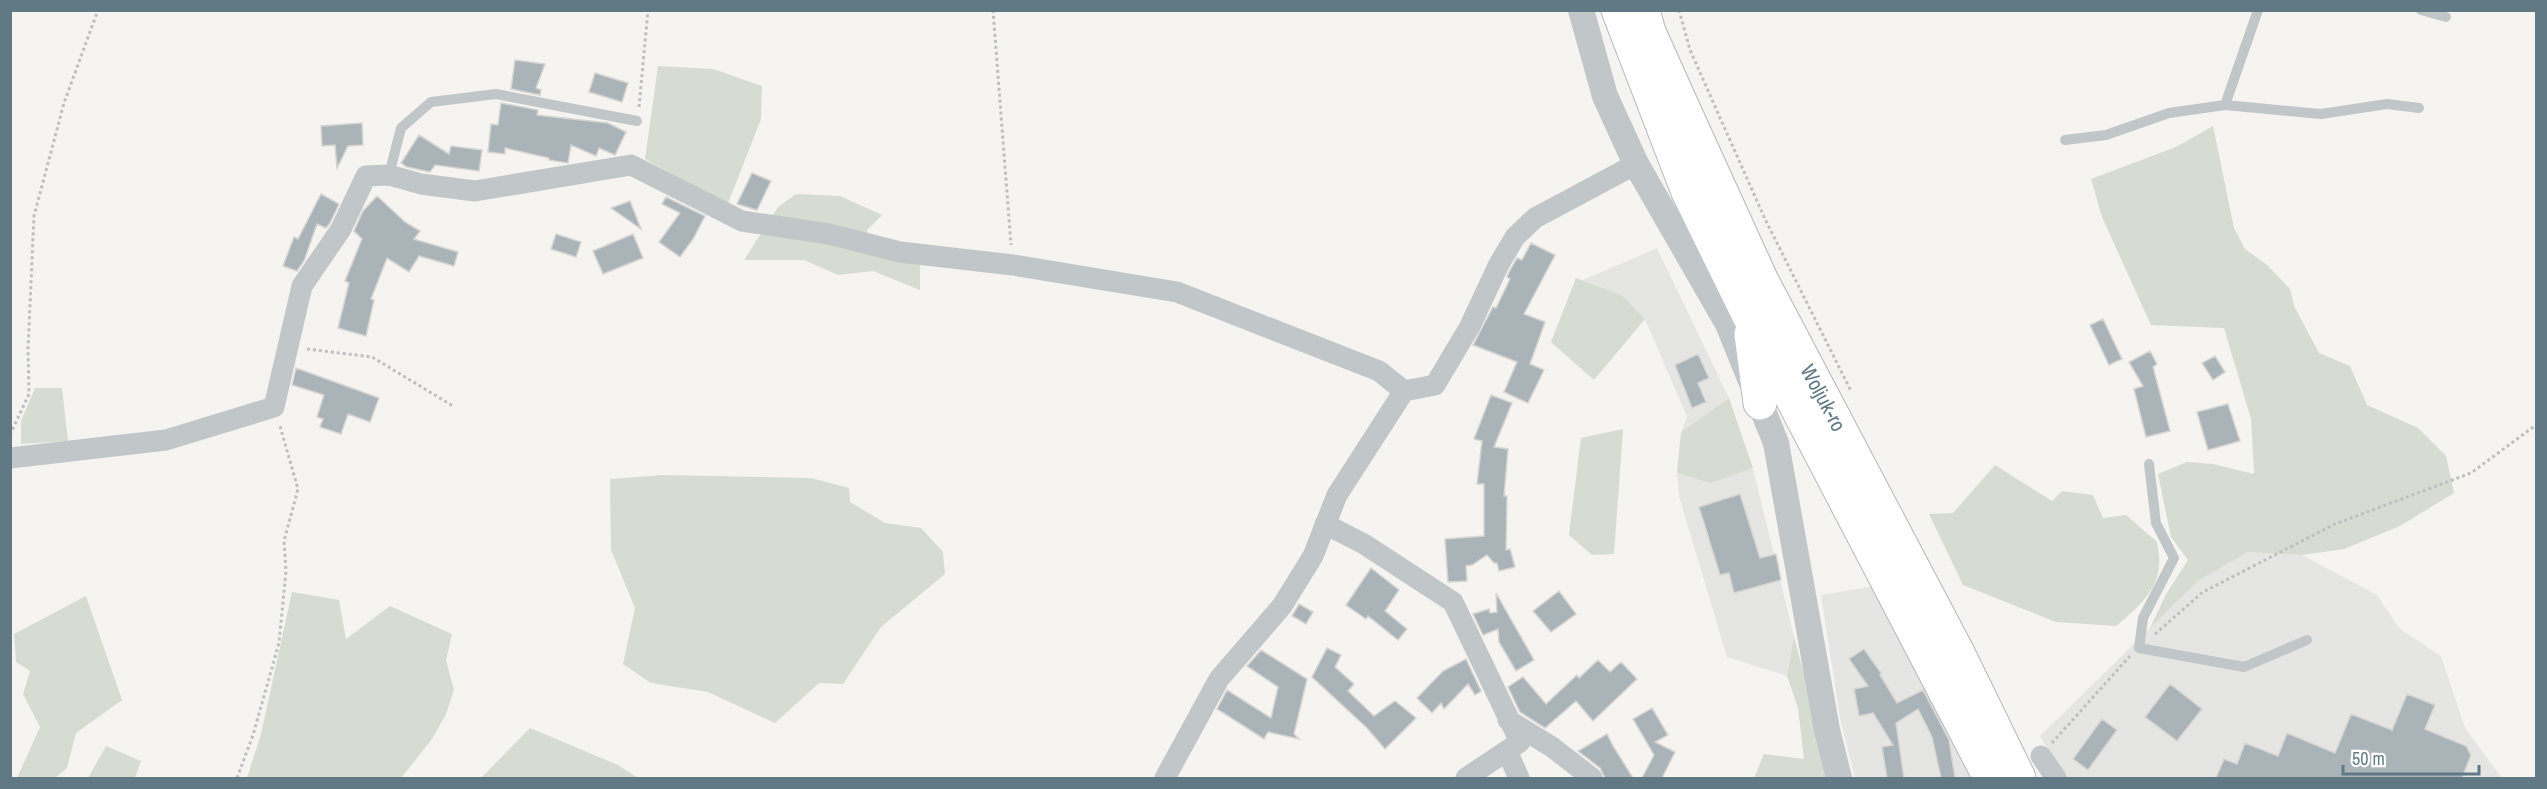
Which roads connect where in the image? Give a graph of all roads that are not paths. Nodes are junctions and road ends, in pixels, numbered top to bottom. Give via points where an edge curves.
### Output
1 (1581, 10) edge
2 (1618, 10) edge
3 (2258, 10) edge
4 (2421, 10) edge
5 (2446, 17) dead end
6 (1646, 18) edge
7 (2225, 105) junction
8 (2419, 108) dead end
9 (637, 121) road end
10 (2066, 140) dead end
11 (1635, 164) junction
12 (389, 175) junction
13 (1748, 314) junction
14 (1404, 391) junction
15 (1760, 403) junction
16 (10, 458) edge
17 (2149, 464) dead end
18 (1326, 524) junction
19 (2307, 640) dead end
20 (1508, 719) junction
21 (1508, 751) junction
22 (2030, 767) edge
23 (1165, 778) edge
24 (1466, 778) edge
25 (1519, 778) edge
26 (1592, 778) edge
27 (1839, 778) edge
28 (1990, 778) edge
29 (2056, 778) edge

1 - 11 street via 1605,96
2 - 13 main road, Woljuk-ro via 1688,192
3 - 7 lane
4 - 5 lane
6 - 22 main road, Woljuk-ro via 1761,281 1958,653
7 - 8 lane via 2321,114 2387,104
7 - 10 lane via 2169,113 2106,135
9 - 12 lane via 496,94 431,102 401,128
11 - 14 street via 1535,218 1515,237 1435,385
11 - 15 street via 1728,324
12 - 14 street via 475,191 631,165 742,221 829,234 900,252 1013,265 1177,292 1379,371
12 - 16 street via 366,176 341,229 302,286 274,407 166,440
13 - 15 main road
13 - 28 main road, Woljuk-ro
14 - 18 street via 1337,495
15 - 27 street via 1776,443
17 - 19 lane via 2156,523 2174,558 2144,618 2139,648 2244,667
18 - 20 street via 1365,544 1453,602
18 - 23 street via 1313,556 1282,606 1219,679
20 - 21 street via 1520,742
20 - 26 street
21 - 24 street
21 - 25 street
22 - 29 street

